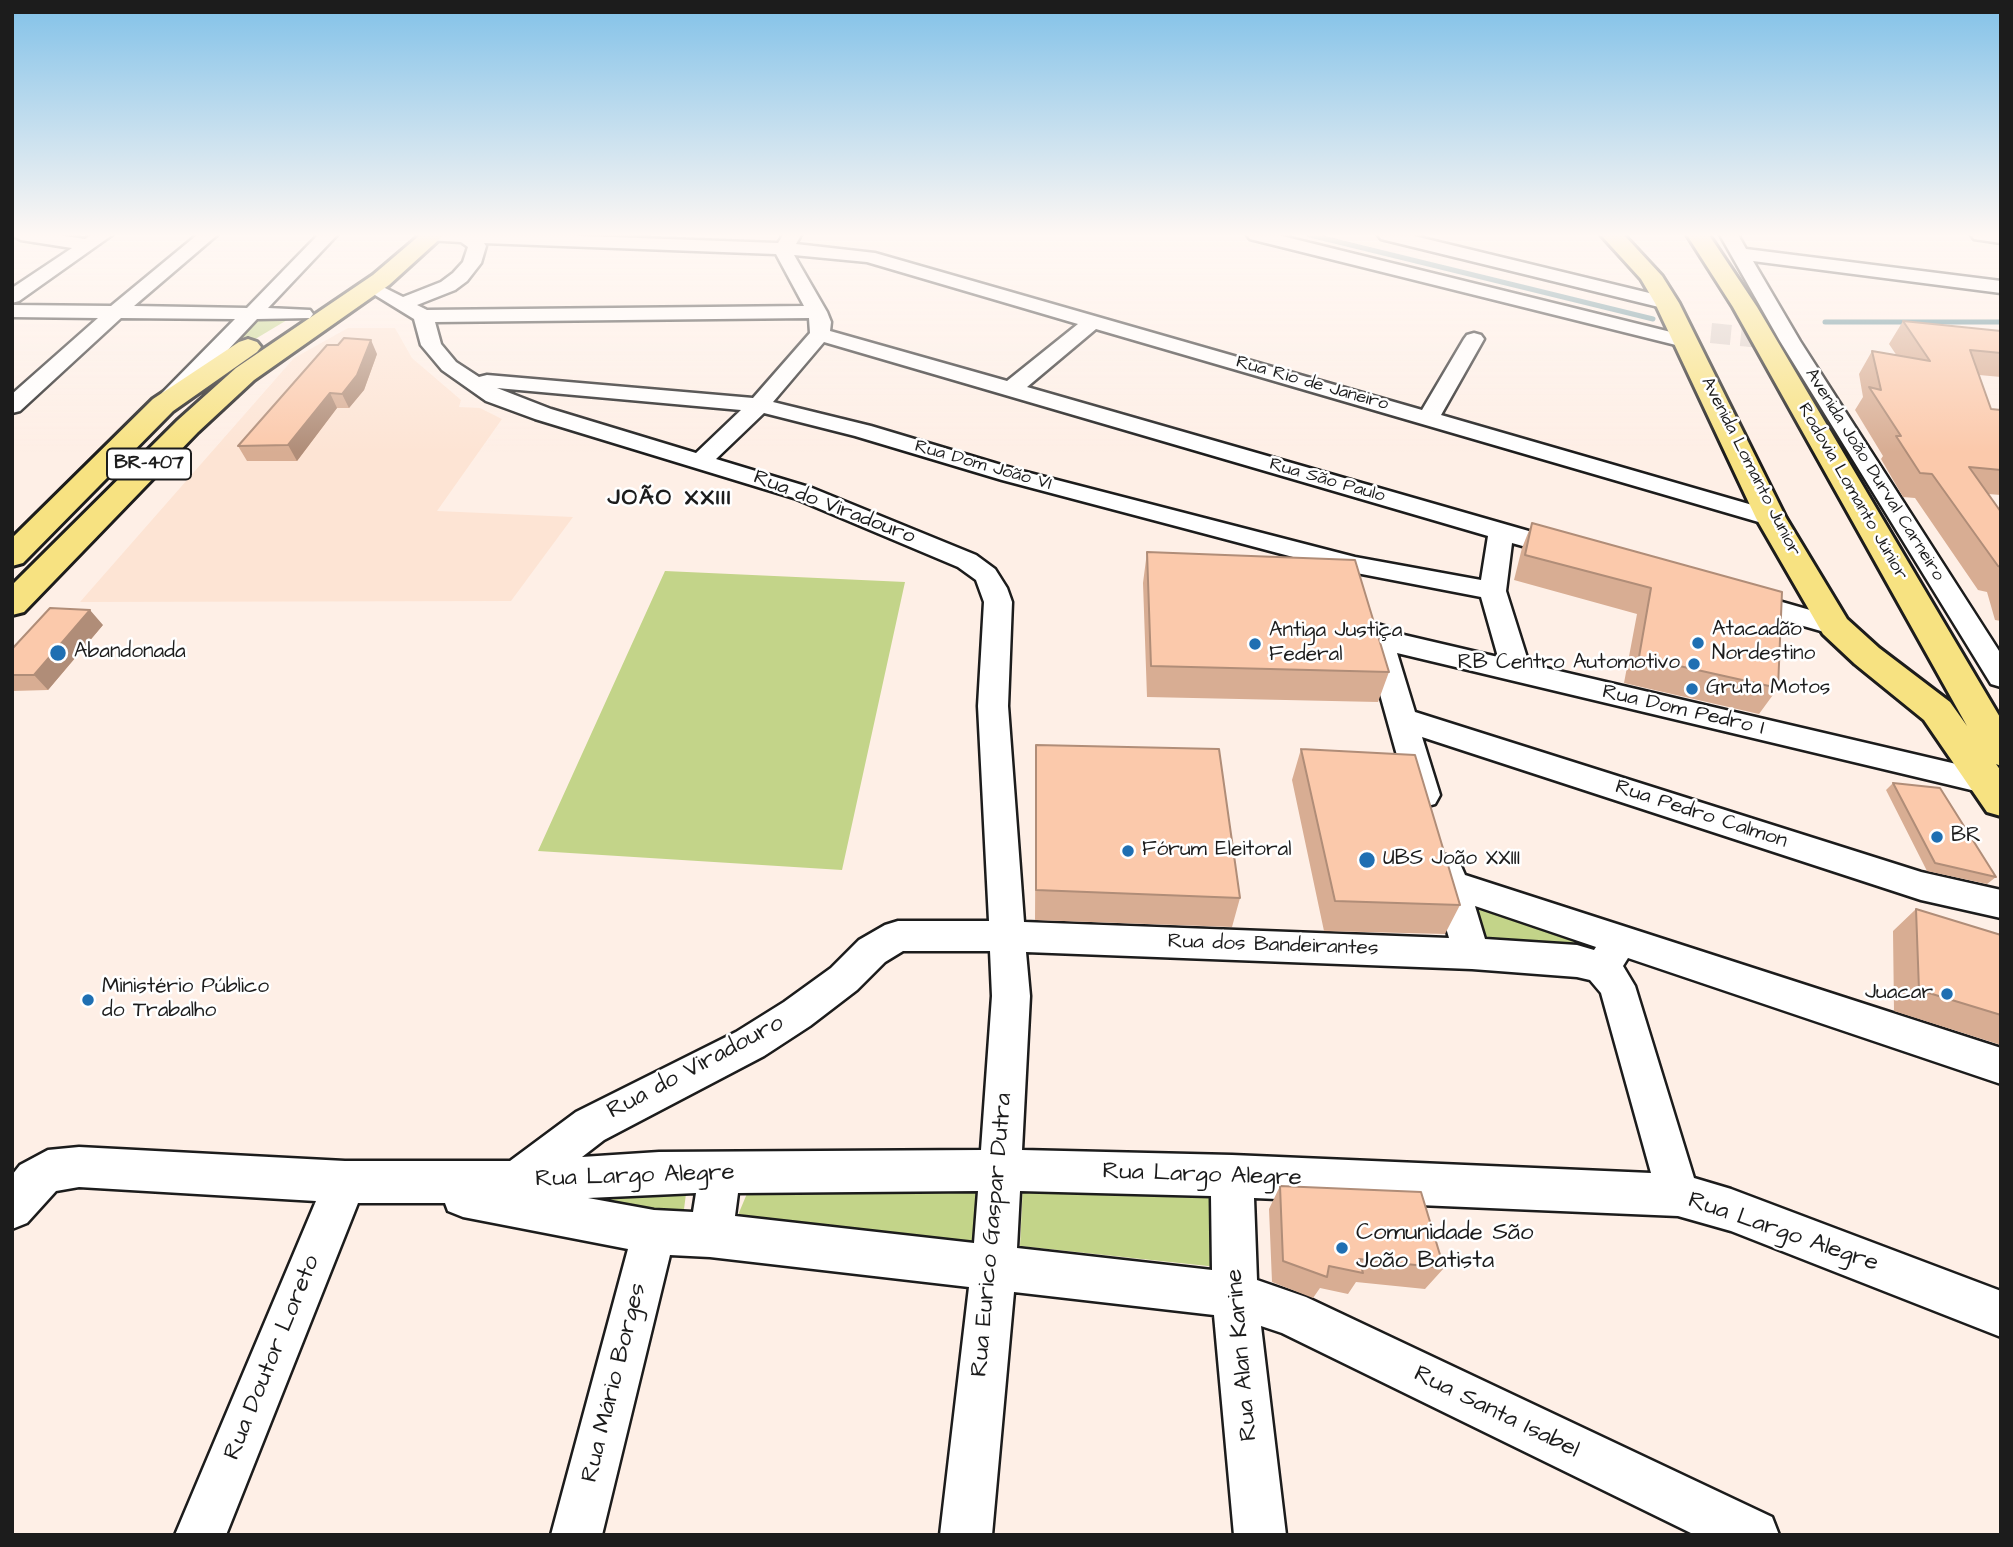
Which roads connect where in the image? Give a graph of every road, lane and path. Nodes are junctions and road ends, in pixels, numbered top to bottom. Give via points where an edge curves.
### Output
1 (122, 307) edge
2 (259, 307) edge
3 (313, 307) edge
4 (342, 307) edge
5 (407, 307) edge
6 (416, 307) edge
7 (811, 307) edge
8 (1045, 307) edge
9 (1569, 307) edge
10 (1670, 307) edge
11 (1745, 307) edge
12 (1765, 307) edge
13 (412, 310) junction
14 (12, 311) edge
15 (117, 311) junction
16 (254, 313) junction
17 (303, 314) junction
18 (1094, 321) junction
19 (819, 323) junction
20 (1690, 335) junction
21 (1474, 339) dead end
22 (467, 380) junction
23 (1011, 389) junction
24 (163, 405) junction
25 (759, 405) junction
26 (12, 406) edge
27 (1428, 418) junction
28 (702, 460) junction
29 (1772, 518) junction
30 (1501, 532) junction
31 (1581, 555) edge
32 (12, 556) edge
33 (1355, 565) junction
34 (1493, 591) junction
35 (1715, 592) edge
36 (12, 604) edge
37 (1835, 626) junction
38 (1379, 639) junction
39 (1517, 673) junction
40 (2000, 676) edge
41 (1402, 719) junction
42 (1996, 778) edge
43 (1450, 884) junction
44 (2001, 904) edge
45 (911, 934) joint
46 (1007, 936) junction
47 (1472, 954) junction
48 (1611, 955) junction
49 (2001, 1066) edge
50 (1000, 1170) junction
51 (721, 1172) junction
52 (1232, 1176) junction
53 (364, 1182) junction
54 (517, 1182) junction
55 (1678, 1195) junction
56 (12, 1208) edge
57 (654, 1232) junction
58 (710, 1235) junction
59 (994, 1266) junction
60 (1236, 1295) junction
61 (2001, 1314) edge
62 (200, 1535) edge
63 (576, 1535) edge
64 (966, 1535) edge
65 (1259, 1535) edge
66 (1754, 1535) edge

1 - 15 street
2 - 16 street
3 - 17 highway, BR-407
4 - 36 highway, BR-407 via 245,374
5 - 13 street
6 - 13 street
7 - 19 street
8 - 18 street, Rua Rio de Janeiro
9 - 20 street
10 - 20 highway, Avenida Lomanto Junior
11 - 42 highway, Rodovia Lomanto Júnior
12 - 40 street, Avenida João Durval Carneiro via 1780,340
13 - 19 street, Rua São Paulo
13 - 22 street, Rua do Viradouro via 431,345
14 - 15 street
15 - 16 street
15 - 26 street
16 - 17 street
16 - 24 street
17 - 24 highway, BR-407
18 - 23 street
18 - 27 street, Rua Rio de Janeiro
19 - 23 street, Rua São Paulo
19 - 25 street
20 - 29 highway, Avenida Lomanto Junior
21 - 27 street
22 - 25 street, Rua Dom João VI
22 - 28 street, Rua do Viradouro via 494,396 543,414
23 - 30 street, Rua São Paulo
24 - 32 highway, BR-407
25 - 28 street
25 - 33 street, Rua Dom João VI
27 - 29 street, Rua Rio de Janeiro
28 - 46 street, Rua do Viradouro via 803,493 929,544 986,575 998,602 993,706
29 - 37 highway, Avenida Lomanto Junior
30 - 31 street, Rua São Paulo
30 - 34 street
33 - 34 street, Rua Dom João VI
33 - 38 street
34 - 39 street
35 - 37 street
37 - 42 highway, Avenida Lomanto Junior via 1937,711
38 - 39 street, Rua Dom Pedro I
38 - 41 street
39 - 42 street, Rua Dom Pedro I
41 - 43 street
41 - 44 street, Rua Pedro Calmon via 1922,886
43 - 47 street
43 - 48 street, Rua dos Bandeirantes
45 - 46 street, Rua dos Bandeirantes
45 - 54 street, Rua do Viradouro via 886,941 844,979 750,1044 590,1126
46 - 47 street, Rua dos Bandeirantes
46 - 50 street, Rua Eurico Gaspar Dutra via 1011,996
47 - 48 street, Rua dos Bandeirantes via 1577,961
48 - 49 street, Rua dos Bandeirantes
48 - 55 street
50 - 51 street, Rua Largo Alegre
50 - 52 street, Rua Largo Alegre
50 - 59 street, Rua Eurico Gaspar Dutra
51 - 54 street, Rua Largo Alegre
51 - 58 street
52 - 55 street, Rua Largo Alegre
52 - 60 street, Rua Alan Karine
53 - 54 street, Rua Largo Alegre
53 - 56 street, Rua Largo Alegre via 79,1167 48,1171
53 - 57 street, Rua Largo Alegre
53 - 62 street, Rua Doutor Loreto
55 - 61 street, Rua Largo Alegre via 1731,1210
57 - 58 street, Rua Largo Alegre
57 - 63 street, Rua Mário Borges
58 - 59 street, Rua Largo Alegre
59 - 60 street, Rua Largo Alegre
59 - 64 street, Rua Eurico Gaspar Dutra
60 - 65 street, Rua Alan Karine
60 - 66 street, Rua Santa Isabel via 1290,1313

